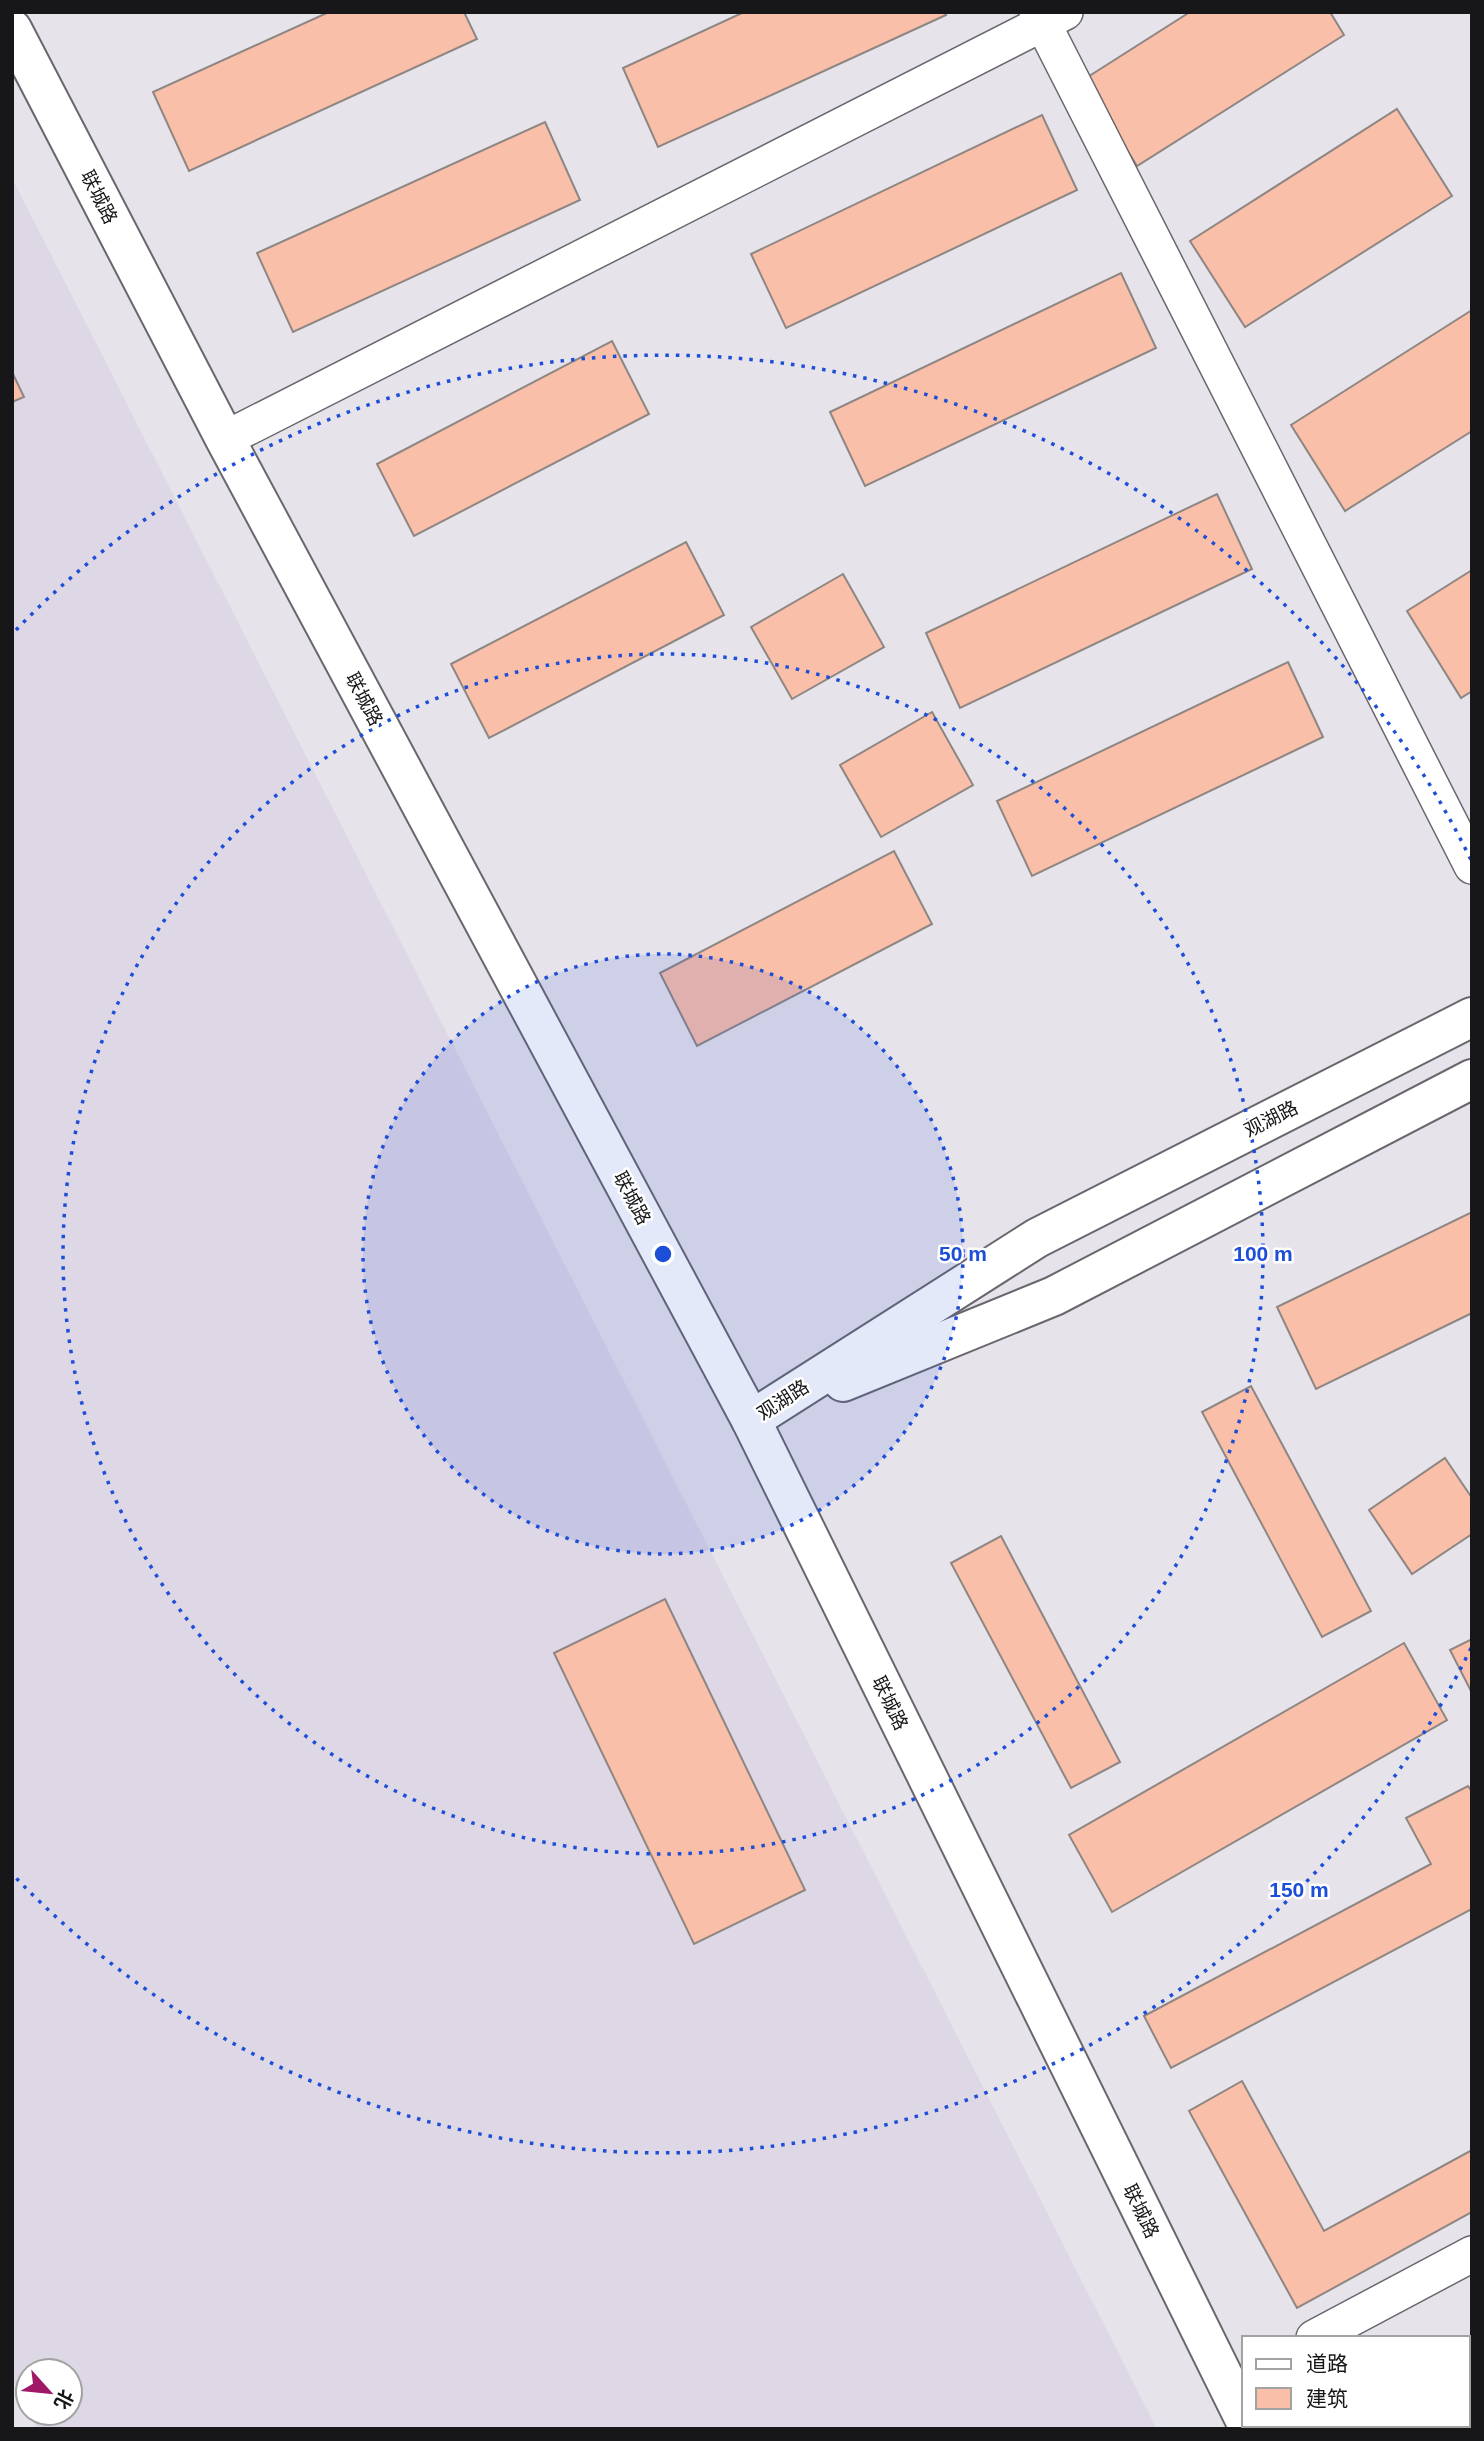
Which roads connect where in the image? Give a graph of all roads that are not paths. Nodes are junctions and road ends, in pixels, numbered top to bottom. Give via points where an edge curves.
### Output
1 (1048, 16) edge
2 (12, 29) edge
3 (225, 439) junction
4 (1472, 866) edge
5 (1472, 1017) edge
6 (1472, 1079) edge
7 (751, 1420) junction
8 (1472, 2253) edge
9 (1318, 2336) edge
10 (1236, 2380) edge
11 (1242, 2408) edge

1 - 3 street
1 - 4 street
2 - 3 main road, 联城路
3 - 7 main road, 联城路
5 - 7 main road, 观湖路 via 1037,1238
6 - 7 main road, 观湖路 via 1054,1296
7 - 10 main road, 联城路
8 - 9 street
10 - 11 main road, 联城路

